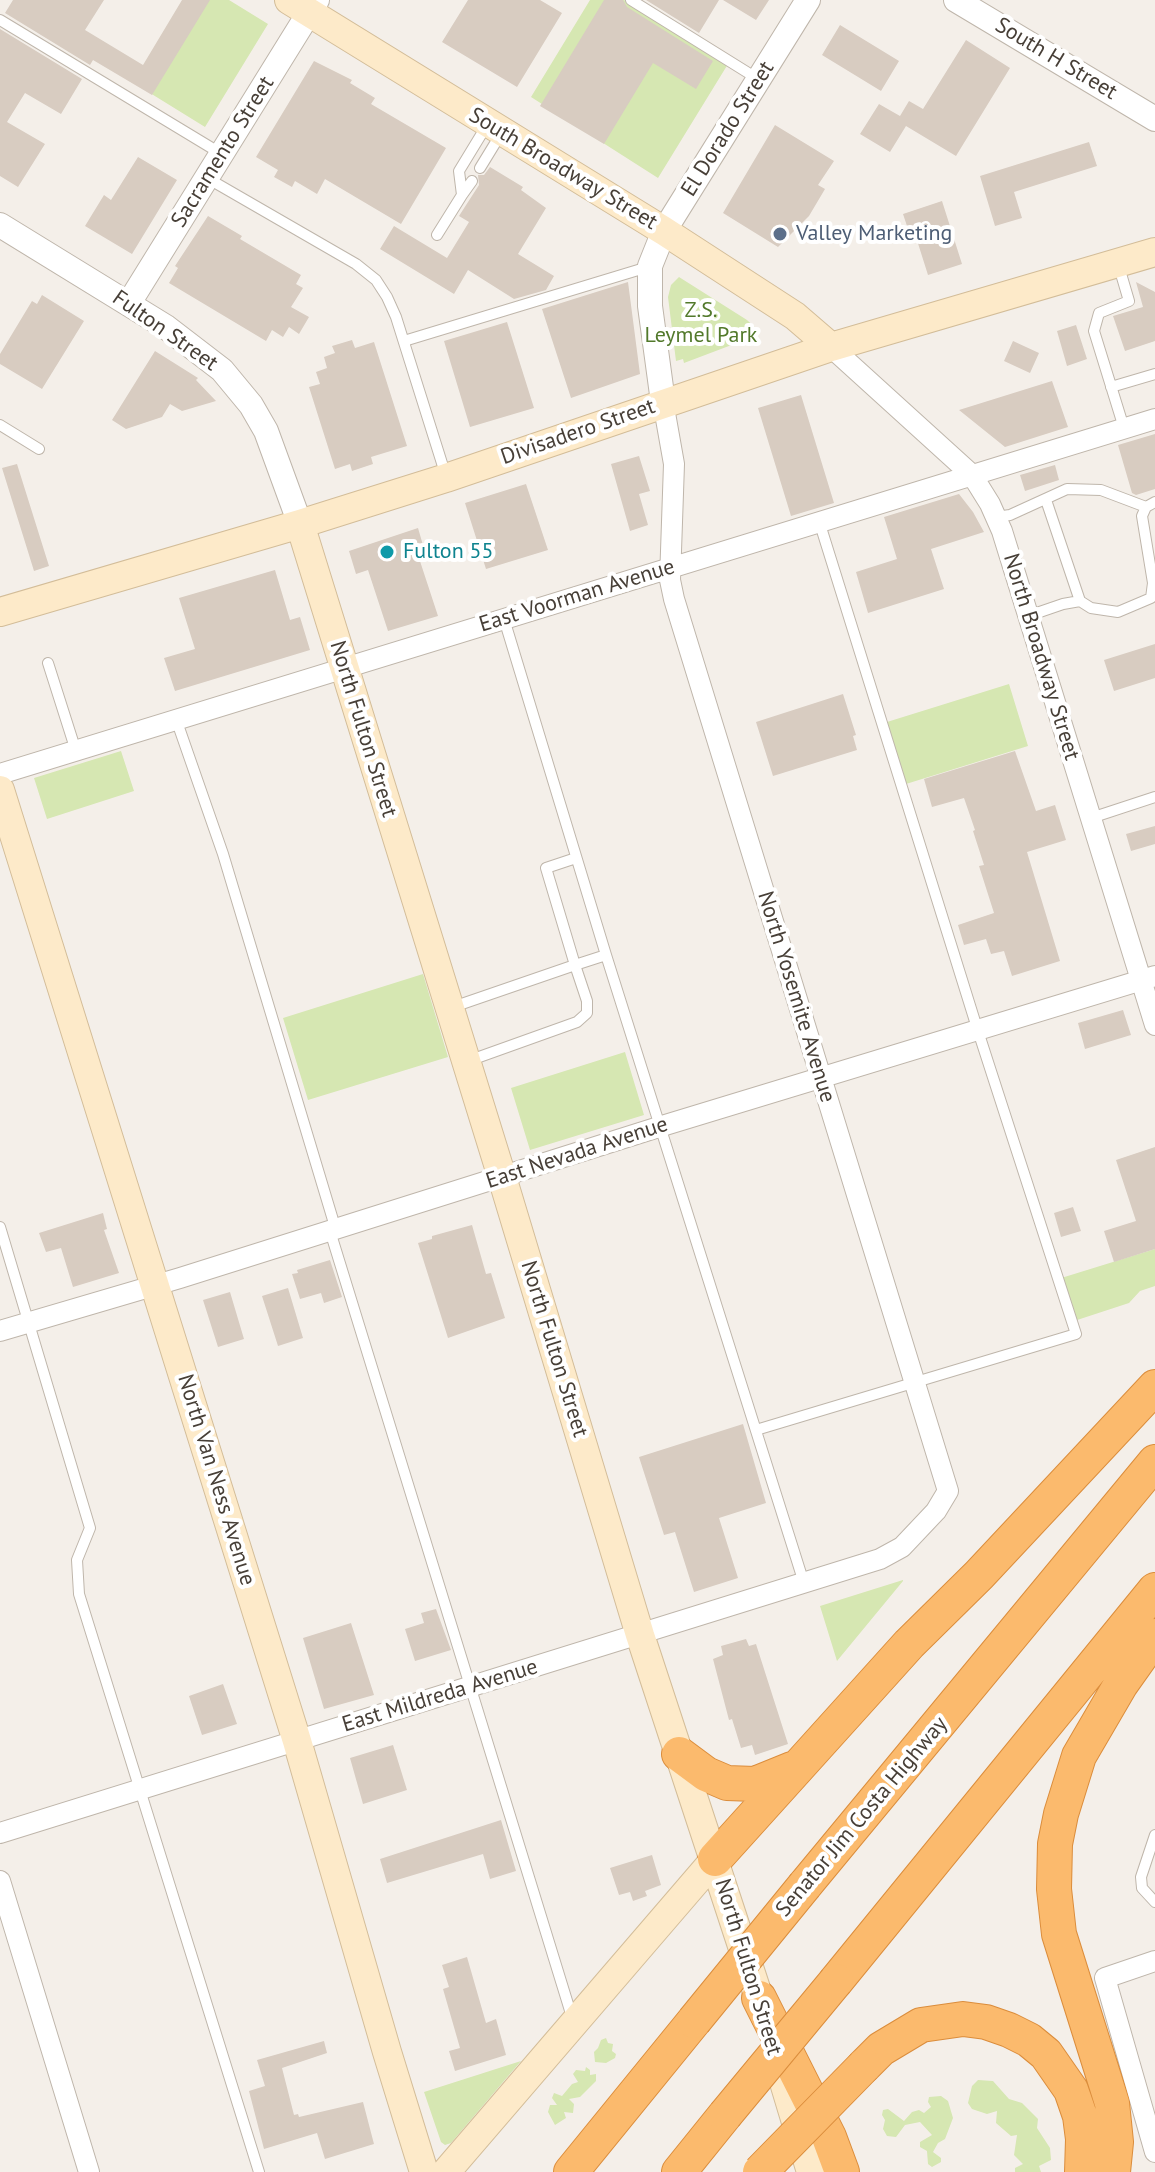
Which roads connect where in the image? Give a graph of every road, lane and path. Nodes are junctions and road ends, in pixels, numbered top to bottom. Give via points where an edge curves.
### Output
1 (631, 0) edge
2 (808, 0) edge
3 (956, 0) edge
4 (305, 4) edge
5 (0, 20) edge
6 (759, 80) junction
7 (1155, 119) edge
8 (495, 128) junction
9 (222, 154) junction
10 (480, 168) dead end
11 (207, 178) junction
12 (472, 181) dead end
13 (462, 195) junction
14 (0, 225) edge
15 (664, 231) junction
16 (437, 235) dead end
17 (1155, 252) edge
18 (1118, 264) junction
19 (650, 266) junction
20 (129, 303) junction
21 (404, 341) junction
22 (831, 347) junction
23 (1155, 374) edge
24 (1111, 387) junction
25 (663, 402) junction
26 (1155, 419) edge
27 (0, 425) edge
28 (1124, 428) junction
29 (39, 449) dead end
30 (972, 475) junction
31 (446, 478) junction
32 (1046, 500) junction
33 (1151, 504) edge
34 (996, 517) junction
35 (819, 521) junction
36 (300, 524) junction
37 (670, 567) junction
38 (1080, 601) junction
39 (0, 612) edge
40 (1028, 616) junction
41 (504, 619) junction
42 (48, 663) dead end
43 (344, 667) junction
44 (176, 719) junction
45 (76, 751) junction
46 (0, 774) edge
47 (0, 790) edge
48 (1155, 797) edge
49 (1091, 818) junction
50 (576, 858) junction
51 (606, 955) junction
52 (575, 965) junction
53 (1148, 978) edge
54 (448, 1009) junction
55 (1155, 1025) edge
56 (978, 1031) junction
57 (465, 1062) junction
58 (822, 1079) junction
59 (662, 1126) junction
60 (502, 1177) junction
61 (0, 1227) edge
62 (333, 1230) junction
63 (156, 1285) junction
64 (29, 1322) junction
65 (0, 1331) edge
66 (916, 1383) junction
67 (1155, 1387) edge
68 (756, 1430) junction
69 (1155, 1462) edge
70 (880, 1559) joint
71 (804, 1583) junction
72 (1155, 1590) edge
73 (640, 1635) junction
74 (1155, 1636) edge
75 (470, 1687) junction
76 (297, 1741) junction
77 (679, 1754) junction
78 (805, 1760) junction
79 (139, 1790) junction
80 (0, 1833) edge
81 (1155, 1835) edge
82 (715, 1859) junction
83 (0, 1881) edge
84 (1155, 1902) edge
85 (1155, 1961) edge
86 (759, 1998) junction
87 (575, 2025) junction
88 (1155, 2152) edge
89 (89, 2172) edge
90 (259, 2172) edge
91 (424, 2172) edge
92 (446, 2172) edge
93 (571, 2172) edge
94 (679, 2172) edge
95 (760, 2172) edge
96 (811, 2172) edge
97 (842, 2172) edge
98 (1082, 2172) edge
99 (1113, 2172) edge

1 - 6 lane
2 - 6 street, El Dorado Street
3 - 7 street, South H Street
4 - 8 main road, South Broadway Street
4 - 9 street, Sacramento Street
5 - 9 lane
6 - 15 street, El Dorado Street
8 - 10 lane
8 - 13 lane via 459,171
8 - 15 main road, South Broadway Street
9 - 11 street, Sacramento Street
11 - 20 street, Sacramento Street
11 - 21 lane via 367,271 387,297
12 - 13 lane
13 - 16 lane
14 - 20 street, Fulton Street
15 - 19 street, El Dorado Street
15 - 22 main road, South Broadway Street via 795,316
17 - 18 main road, Divisadero Street
18 - 22 main road, Divisadero Street
18 - 24 lane via 1129,301 1099,313 1094,331
19 - 21 lane
19 - 25 street, El Dorado Street
20 - 36 street, Fulton Street via 198,349 241,391 266,431
21 - 31 lane
22 - 25 main road, Divisadero Street
22 - 30 street, North Broadway Street
23 - 24 lane
24 - 28 lane
25 - 31 main road, Divisadero Street
25 - 37 street, North Yosemite Avenue via 674,464
26 - 28 street, East Voorman Avenue
27 - 29 lane
28 - 30 street, East Voorman Avenue
30 - 34 street, North Broadway Street
30 - 35 street, East Voorman Avenue
31 - 36 main road, Divisadero Street
32 - 33 lane via 1067,489 1101,490
32 - 34 lane
32 - 38 lane
33 - 38 lane via 1142,516 1151,598 1118,612
34 - 40 street, North Broadway Street
35 - 37 street, East Voorman Avenue
35 - 56 lane
36 - 39 main road, Divisadero Street
36 - 43 main road, North Fulton Street
37 - 41 street, East Voorman Avenue
37 - 58 street, North Yosemite Avenue via 674,599
38 - 40 lane
40 - 49 street, North Broadway Street
41 - 43 street, East Voorman Avenue
41 - 50 lane
42 - 45 lane
43 - 44 street, East Voorman Avenue
43 - 54 main road, North Fulton Street
44 - 45 street, East Voorman Avenue
44 - 62 lane via 227,868
45 - 46 street, East Voorman Avenue
47 - 63 main road, North Van Ness Avenue
48 - 49 lane
49 - 53 street, North Broadway Street
50 - 51 lane
50 - 52 lane via 546,868
51 - 52 lane
51 - 59 lane
52 - 54 lane
52 - 57 lane via 587,1001 587,1013 577,1022
53 - 55 street, North Broadway Street
53 - 56 street, East Nevada Avenue
54 - 57 main road, North Fulton Street
56 - 58 street, East Nevada Avenue
56 - 66 lane via 1076,1334
57 - 60 main road, North Fulton Street
58 - 59 street, East Nevada Avenue
58 - 66 street, North Yosemite Avenue
59 - 60 street, East Nevada Avenue
59 - 68 lane
60 - 62 street, East Nevada Avenue
60 - 73 main road, North Fulton Street
61 - 64 lane
62 - 63 street, East Nevada Avenue
62 - 75 lane
63 - 64 street, East Nevada Avenue
63 - 76 main road, North Van Ness Avenue
64 - 65 street, East Nevada Avenue
64 - 79 lane via 90,1528 77,1560 79,1594
66 - 68 lane
66 - 70 street, North Yosemite Avenue via 948,1491 902,1547
67 - 78 highway
68 - 71 lane
69 - 93 highway, Senator Jim Costa Highway, bridge
70 - 71 street, East Mildreda Avenue
71 - 73 street, East Mildreda Avenue
72 - 94 highway, bridge
73 - 75 street, East Mildreda Avenue
73 - 77 main road, North Fulton Street
74 - 99 highway via 1079,1756 1055,1844 1059,1934 1112,2103
75 - 76 street, East Mildreda Avenue
75 - 87 lane
76 - 79 street, East Mildreda Avenue
76 - 91 main road, North Van Ness Avenue
77 - 78 highway via 727,1783 771,1780
77 - 82 main road, North Fulton Street
78 - 82 highway
79 - 80 street, East Mildreda Avenue
79 - 90 lane
81 - 84 lane via 1141,1877 1142,1888
82 - 86 main road, North Fulton Street
82 - 87 main road
83 - 89 street
85 - 88 street via 1105,1978
86 - 96 main road, North Fulton Street
86 - 97 highway
87 - 92 main road
95 - 98 highway, bridge via 881,2049 921,2025 963,2019 1009,2030 1046,2054 1071,2090 1080,2116

